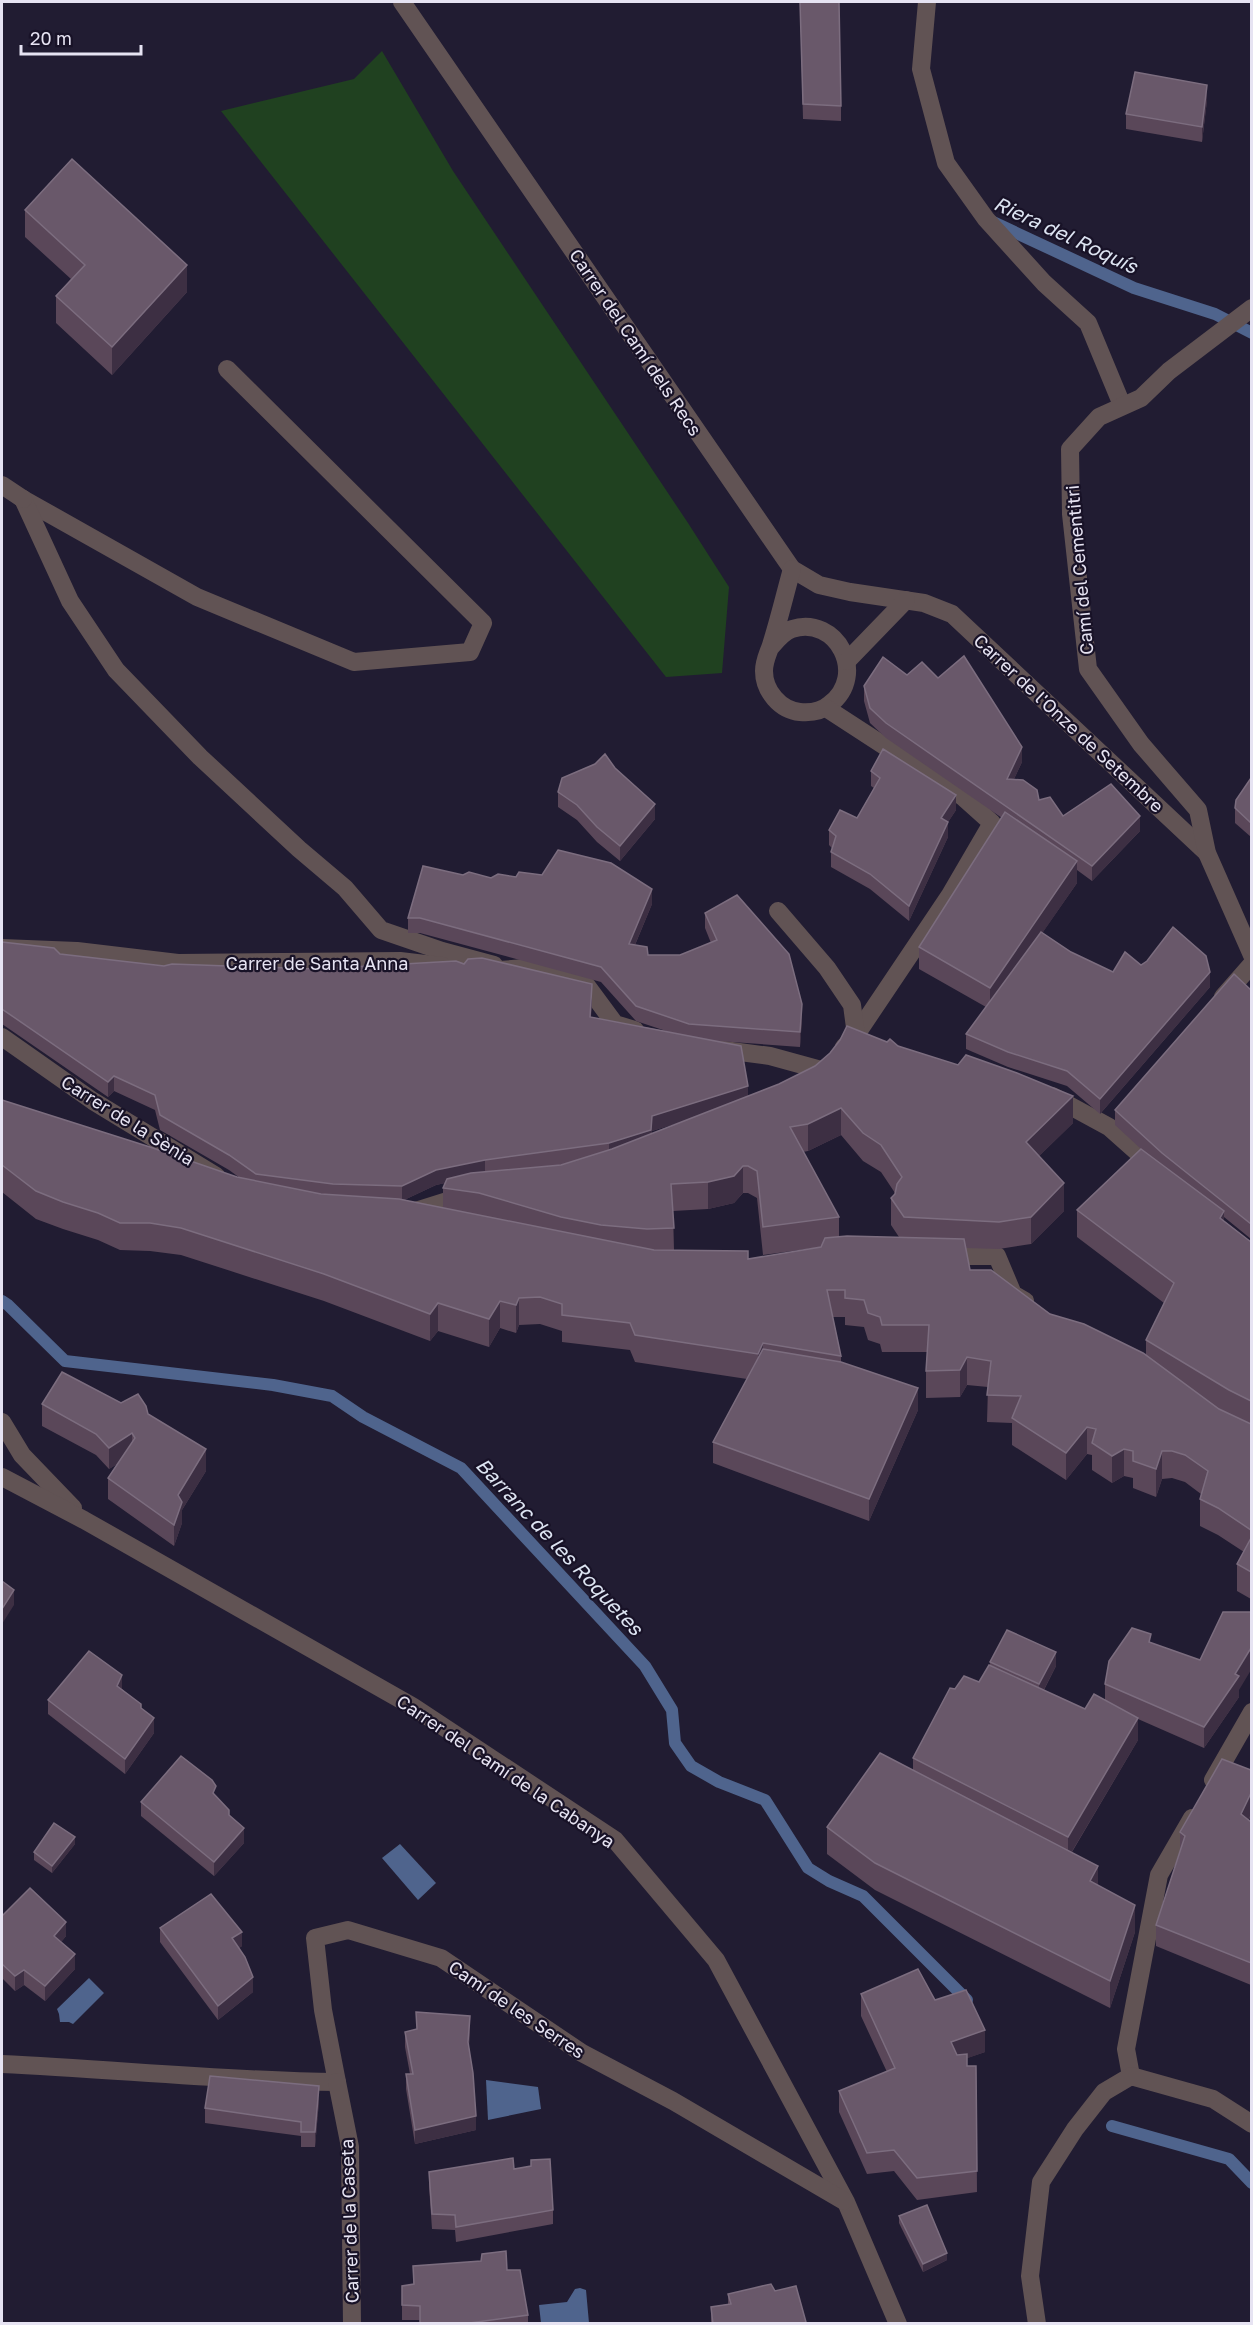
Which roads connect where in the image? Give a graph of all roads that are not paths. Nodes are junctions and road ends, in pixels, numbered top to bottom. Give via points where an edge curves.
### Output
1 (402, 2) edge
2 (927, 2) edge
3 (1251, 308) edge
4 (227, 369) dead end
5 (1122, 405) junction
6 (2, 485) edge
7 (23, 499) junction
8 (792, 569) junction
9 (906, 600) junction
10 (924, 603) joint
11 (771, 647) junction
12 (847, 661) junction
13 (825, 708) junction
14 (1207, 853) junction
15 (778, 911) dead end
16 (2, 948) edge
17 (1251, 955) edge
18 (1251, 964) edge
19 (509, 969) junction
20 (1214, 1007) edge
21 (649, 1035) edge
22 (856, 1035) junction
23 (2, 1037) edge
24 (879, 1042) edge
25 (694, 1047) edge
26 (822, 1070) junction
27 (805, 1082) edge
28 (1039, 1089) edge
29 (1124, 1109) edge
30 (1108, 1126) junction
31 (179, 1174) edge
32 (1168, 1179) edge
33 (481, 1193) edge
34 (438, 1222) edge
35 (930, 1256) edge
36 (1044, 1312) edge
37 (2, 1422) edge
38 (2, 1477) edge
39 (84, 1520) junction
40 (1249, 1725) edge
41 (2, 2064) edge
42 (1131, 2076) junction
43 (337, 2082) junction
44 (1251, 2124) edge
45 (846, 2202) junction
46 (352, 2324) edge
47 (898, 2324) edge
48 (1037, 2324) edge

1 - 8 street, Carrer del Camí dels Recs
2 - 5 street via 921,69 946,163 986,219 1044,283 1088,323
3 - 5 street, Camí del Cementitri via 1169,371 1141,398
4 - 7 street via 483,623 470,652 354,662 196,597
5 - 14 street, Camí del Cementitri via 1100,417 1070,449 1071,514 1088,669 1141,744 1198,810
6 - 7 street
7 - 19 street via 70,601 116,670 200,757 345,888 381,930
8 - 9 street, Carrer del Camí dels Recs via 819,585
8 - 11 street
9 - 10 street, Carrer del Camí dels Recs
9 - 12 street
10 - 14 street, Carrer de l'Onze de Setembre via 952,614
11 - 12 street via 792,629 806,628 832,637
11 - 13 street via 764,673 774,699 798,712
12 - 13 street via 844,688
13 - 22 street via 963,797 992,823 950,895
14 - 17 street
15 - 22 street via 827,968 852,1005
16 - 19 street, Carrer de Santa Anna via 77,951 178,963 400,961 483,972
18 - 20 street
19 - 21 street, Carrer de Santa Anna via 524,968 587,986 615,1024
22 - 24 street
22 - 26 street
23 - 31 street, Carrer de la Sènia via 93,1101 230,1188
25 - 26 street via 770,1056
26 - 27 street
28 - 30 street
29 - 30 street
30 - 32 street
33 - 34 street via 398,1214
35 - 36 street via 997,1256 1013,1294
37 - 39 street via 22,1455
38 - 39 street, Carrer del Camí de la Cabanya
39 - 45 street, Carrer del Camí de la Cabanya via 412,1706 615,1840 716,1960
40 - 42 street via 1159,1875 1126,2049
41 - 43 street via 104,2068 261,2082
42 - 44 street via 1213,2099
42 - 48 street via 1104,2092 1041,2182 1030,2276
43 - 45 street, Camí de les Serres via 315,1938 348,1930 441,1958 582,2053 674,2101
43 - 46 street, Carrer de la Caseta via 350,2147
45 - 47 street, Carrer del Camí de la Cabanya

